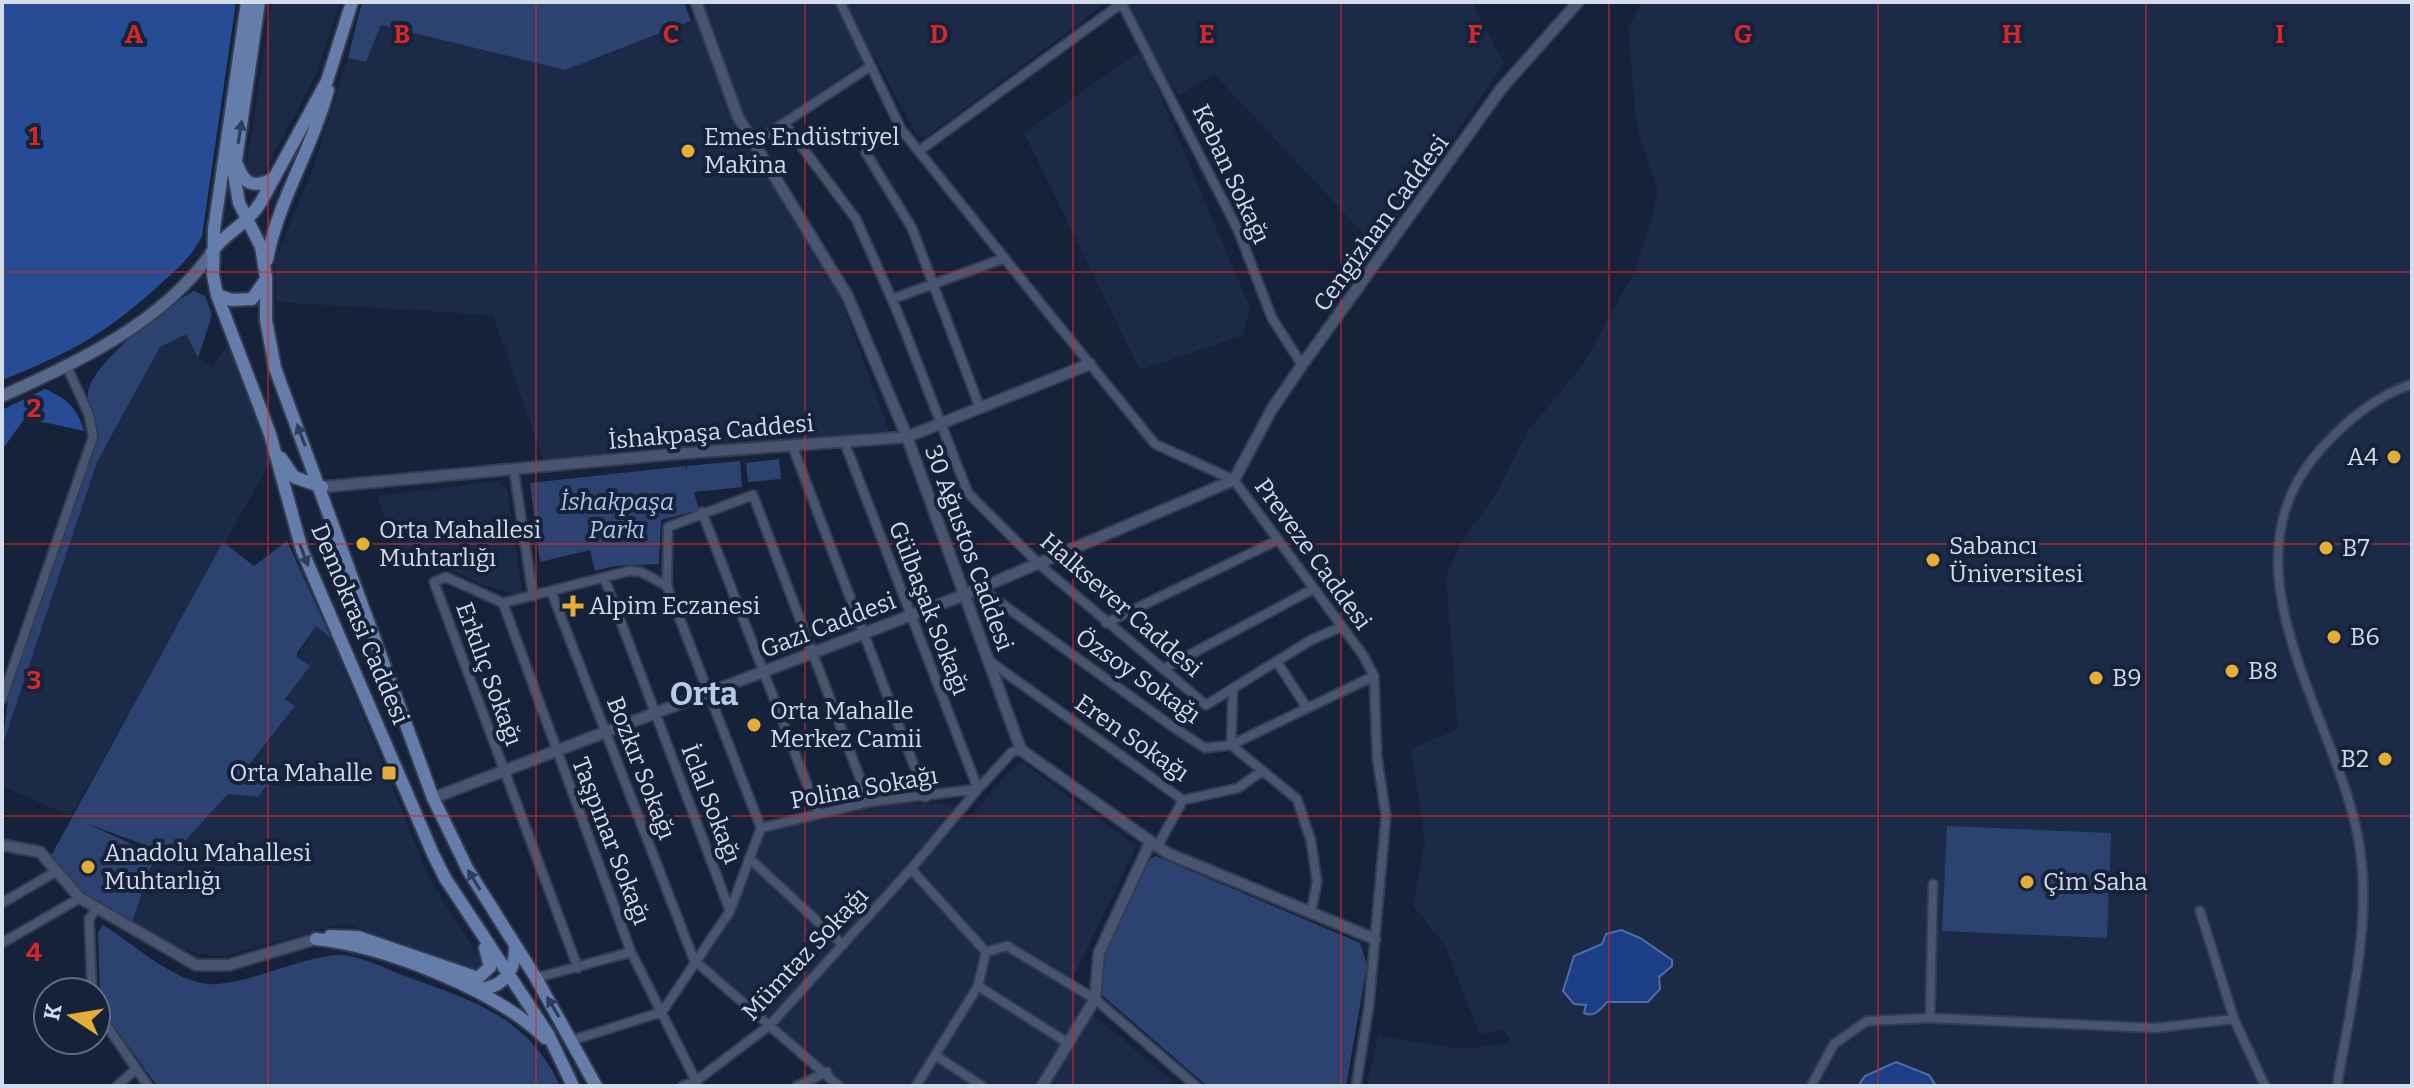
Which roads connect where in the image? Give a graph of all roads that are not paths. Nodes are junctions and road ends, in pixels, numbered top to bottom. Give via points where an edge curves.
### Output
1 (247, 2) edge
2 (259, 2) edge
3 (352, 2) edge
4 (696, 2) edge
5 (840, 2) edge
6 (1121, 2) edge
7 (1578, 2) edge
8 (334, 64) junction
9 (871, 66) junction
10 (784, 123) junction
11 (755, 142) junction
12 (919, 151) junction
13 (866, 153) dead end
14 (236, 159) junction
15 (274, 178) junction
16 (249, 221) junction
17 (232, 234) junction
18 (261, 247) junction
19 (212, 252) junction
20 (1005, 258) junction
21 (266, 272) junction
22 (192, 281) junction
23 (933, 284) junction
24 (217, 295) junction
25 (892, 299) junction
26 (1090, 364) junction
27 (1302, 365) junction
28 (67, 367) junction
29 (2412, 384) edge
30 (2, 396) edge
31 (980, 408) junction
32 (940, 422) junction
33 (270, 434) junction
34 (907, 437) junction
35 (844, 441) junction
36 (792, 445) junction
37 (514, 471) junction
38 (1234, 480) junction
39 (322, 487) junction
40 (702, 512) junction
41 (1276, 541) junction
42 (1040, 565) junction
43 (604, 577) junction
44 (667, 586) junction
45 (980, 588) junction
46 (1313, 589) junction
47 (551, 591) junction
48 (964, 595) junction
49 (533, 596) junction
50 (503, 603) junction
51 (910, 615) junction
52 (1106, 623) junction
53 (1341, 627) junction
54 (861, 634) junction
55 (813, 653) junction
56 (988, 660) junction
57 (1277, 662) junction
58 (1165, 668) junction
59 (763, 672) junction
60 (1374, 676) junction
61 (1233, 689) junction
62 (708, 693) junction
63 (2, 699) edge
64 (1307, 708) junction
65 (655, 713) junction
66 (604, 732) junction
67 (1231, 745) junction
68 (1021, 750) junction
69 (555, 751) junction
70 (504, 771) junction
71 (1262, 771) junction
72 (978, 789) junction
73 (926, 797) junction
74 (433, 798) junction
75 (1183, 800) junction
76 (869, 802) junction
77 (818, 813) junction
78 (761, 828) junction
79 (424, 831) junction
80 (2, 845) edge
81 (1153, 845) junction
82 (749, 858) junction
83 (911, 869) junction
84 (57, 871) junction
85 (1933, 884) dead end
86 (80, 898) junction
87 (2, 903) edge
88 (97, 908) junction
89 (730, 911) junction
90 (2200, 911) dead end
91 (1311, 912) junction
92 (472, 919) junction
93 (316, 939) junction
94 (1375, 939) junction
95 (2, 943) edge
96 (843, 945) junction
97 (515, 946) junction
98 (631, 952) junction
99 (986, 952) junction
100 (694, 960) junction
101 (578, 968) junction
102 (509, 975) junction
103 (91, 976) edge
104 (536, 978) junction
105 (978, 986) junction
106 (467, 987) junction
107 (1095, 999) junction
108 (662, 1012) junction
109 (1930, 1018) junction
110 (2234, 1019) junction
111 (770, 1025) junction
112 (112, 1034) edge
113 (573, 1040) junction
114 (1068, 1043) junction
115 (557, 1050) junction
116 (935, 1055) junction
117 (136, 1069) junction
118 (827, 1072) junction
119 (697, 1084) edge
120 (117, 1086) edge
121 (148, 1086) edge
122 (573, 1086) edge
123 (596, 1086) edge
124 (683, 1086) edge
125 (797, 1086) edge
126 (839, 1086) edge
127 (916, 1086) edge
128 (982, 1086) edge
129 (1042, 1086) edge
130 (1196, 1086) edge
131 (1356, 1086) edge
132 (1811, 1086) edge
133 (2265, 1086) edge
134 (2337, 1086) edge

1 - 19 main road, Demokrasi Caddesi
14 -> 2 main road, Demokrasi Caddesi
3 - 8 main road
4 - 11 street, 30 Ağustos Caddesi via 738,117
5 - 9 street, Preveze Caddesi
6 - 12 street
6 - 27 street, Keban Sokağı via 1238,230 1272,318
7 - 27 street, Cengizhan Caddesi via 1501,89
8 - 15 main road
8 - 21 main road via 320,120 276,217
9 - 10 street
9 - 12 street, Preveze Caddesi via 901,129
10 - 11 street
10 - 25 street via 856,219
11 - 34 street, 30 Ağustos Caddesi via 847,295
12 - 20 street, Preveze Caddesi
13 - 23 street via 912,228
14 - 15 main road via 241,176 250,183
14 - 16 main road, Demokrasi Caddesi via 235,188
15 - 16 main road
16 - 17 main road
16 - 18 main road, Demokrasi Caddesi
17 - 18 main road via 252,238
17 - 19 main road
18 - 21 main road, Demokrasi Caddesi
19 - 22 main road
19 - 24 main road, Demokrasi Caddesi
20 - 23 street
20 - 26 street, Preveze Caddesi
21 - 24 main road via 252,299
39 -> 21 main road, Demokrasi Caddesi via 270,347
22 - 24 main road via 204,281
22 - 28 main road via 126,332
23 - 25 street
23 - 31 street
24 - 33 main road, Demokrasi Caddesi
25 - 32 street
26 - 31 street, İshakpaşa Caddesi
26 - 38 street, Preveze Caddesi via 1155,444
27 - 38 street, Cengizhan Caddesi
28 - 30 main road
28 - 63 street via 93,437
29 - 134 street via 2373,402 2339,428 2306,465 2281,522 2278,584 2291,648 2354,810 2362,859 2362,916
31 - 32 street, İshakpaşa Caddesi
32 - 34 street, İshakpaşa Caddesi
32 - 42 street, Halksever Caddesi via 968,493
33 - 39 main road via 289,473
33 -> 79 main road, Demokrasi Caddesi via 302,550
34 - 35 street, İshakpaşa Caddesi
34 - 48 street, 30 Ağustos Caddesi
35 - 36 street, İshakpaşa Caddesi
35 - 51 street, Gülbaşak Sokağı
36 - 37 street, İshakpaşa Caddesi
36 - 54 street
37 - 39 street, İshakpaşa Caddesi
37 - 49 street
38 - 41 street, Preveze Caddesi
38 - 42 street, Gazi Caddesi
39 - 74 main road, Demokrasi Caddesi
40 - 44 street via 668,527
40 - 55 street via 753,495
40 - 59 street
41 - 46 street, Preveze Caddesi
41 - 52 street
42 - 45 street, Gazi Caddesi
42 - 52 street, Halksever Caddesi
43 - 44 street, Erkılıç Sokağı via 641,572
43 - 47 street, Erkılıç Sokağı
43 - 65 street, İclal Sokağı
44 - 62 street
45 - 48 street, Gazi Caddesi
45 - 67 street, Özsoy Sokağı via 1205,748
46 - 53 street, Preveze Caddesi
46 - 58 street
47 - 49 street, Erkılıç Sokağı
47 - 66 street, Bozkır Sokağı
48 - 51 street, Gazi Caddesi
48 - 56 street, 30 Ağustos Caddesi
49 - 50 street, Erkılıç Sokağı
50 - 69 street, Taşpınar Sokağı
50 - 70 street, Erkılıç Sokağı via 446,577 434,582
51 - 54 street, Gazi Caddesi
51 - 72 street, Gülbaşak Sokağı
52 - 58 street, Halksever Caddesi
53 - 57 street, Halksever Caddesi
53 - 60 street, Preveze Caddesi
54 - 55 street, Gazi Caddesi
54 - 73 street
55 - 59 street, Gazi Caddesi
55 - 76 street
56 - 68 street, 30 Ağustos Caddesi
56 - 75 street, Eren Sokağı
57 - 61 street, Halksever Caddesi
57 - 64 street
58 - 61 street, Halksever Caddesi via 1206,705
59 - 62 street, Gazi Caddesi
59 - 77 street
60 - 64 street
60 - 94 street, Preveze Caddesi via 1386,816
61 - 67 street
62 - 65 street, Gazi Caddesi
62 - 78 street
64 - 67 street
65 - 66 street, Gazi Caddesi
65 - 89 street, İclal Sokağı
66 - 69 street, Gazi Caddesi
66 - 100 street, Bozkır Sokağı
67 - 71 street
68 - 72 street via 1012,752
68 - 81 street
69 - 70 street, Gazi Caddesi
69 - 98 street, Taşpınar Sokağı
70 - 74 street, Gazi Caddesi
70 - 101 street, Erkılıç Sokağı
71 - 75 street, Eren Sokağı via 1238,788
71 - 91 street via 1297,799 1317,882
72 - 73 street, Polina Sokağı
72 - 83 street, Mümtaz Sokağı
73 - 76 street, Polina Sokağı
74 - 79 main road via 423,809
97 -> 74 main road, Demokrasi Caddesi via 468,870
75 - 81 street
76 - 77 street, Polina Sokağı
77 - 78 street, Polina Sokağı
78 - 82 street, Polina Sokağı
79 - 92 main road, Demokrasi Caddesi via 445,878
80 - 84 street via 40,852
81 - 91 street
81 - 107 street via 1099,953
82 - 89 street, Polina Sokağı
82 - 96 street
83 - 96 street, Mümtaz Sokağı
83 - 99 street
84 - 86 street
84 - 87 street
85 - 109 street
86 - 88 street
86 - 95 street
88 - 93 street via 196,965 213,968
88 - 103 street via 89,919
89 - 100 street, Polina Sokağı
90 - 110 street
91 - 94 street
92 - 93 main road via 490,959 488,972 478,978 358,937
92 - 102 main road, Demokrasi Caddesi
93 - 106 main road via 367,949
94 - 131 street, Preveze Caddesi
96 - 111 street, Mümtaz Sokağı
97 - 102 main road
97 - 104 main road, Demokrasi Caddesi
98 - 101 street
98 - 108 street, Taşpınar Sokağı
99 - 105 street
99 - 107 street via 1007,946
100 - 108 street, Polina Sokağı
100 - 111 street
101 - 104 street
102 - 106 main road via 493,988
102 - 115 main road, Demokrasi Caddesi
113 -> 104 main road, Demokrasi Caddesi
105 - 114 street
105 - 116 street
106 - 115 main road via 514,1011
107 - 114 street
107 - 130 street
108 - 113 street
108 - 119 street, Taşpınar Sokağı
109 - 110 street via 2155,1028
109 - 132 street via 1867,1021 1834,1044
110 - 133 street
111 - 118 street
111 - 119 street, Mümtaz Sokağı
112 - 117 street
113 - 123 main road, Demokrasi Caddesi
114 - 129 street
115 - 122 main road, Demokrasi Caddesi
116 - 127 street
116 - 128 street
117 - 120 street
117 - 121 street
118 - 125 street
118 - 126 street
119 - 124 street, Mümtaz Sokağı

